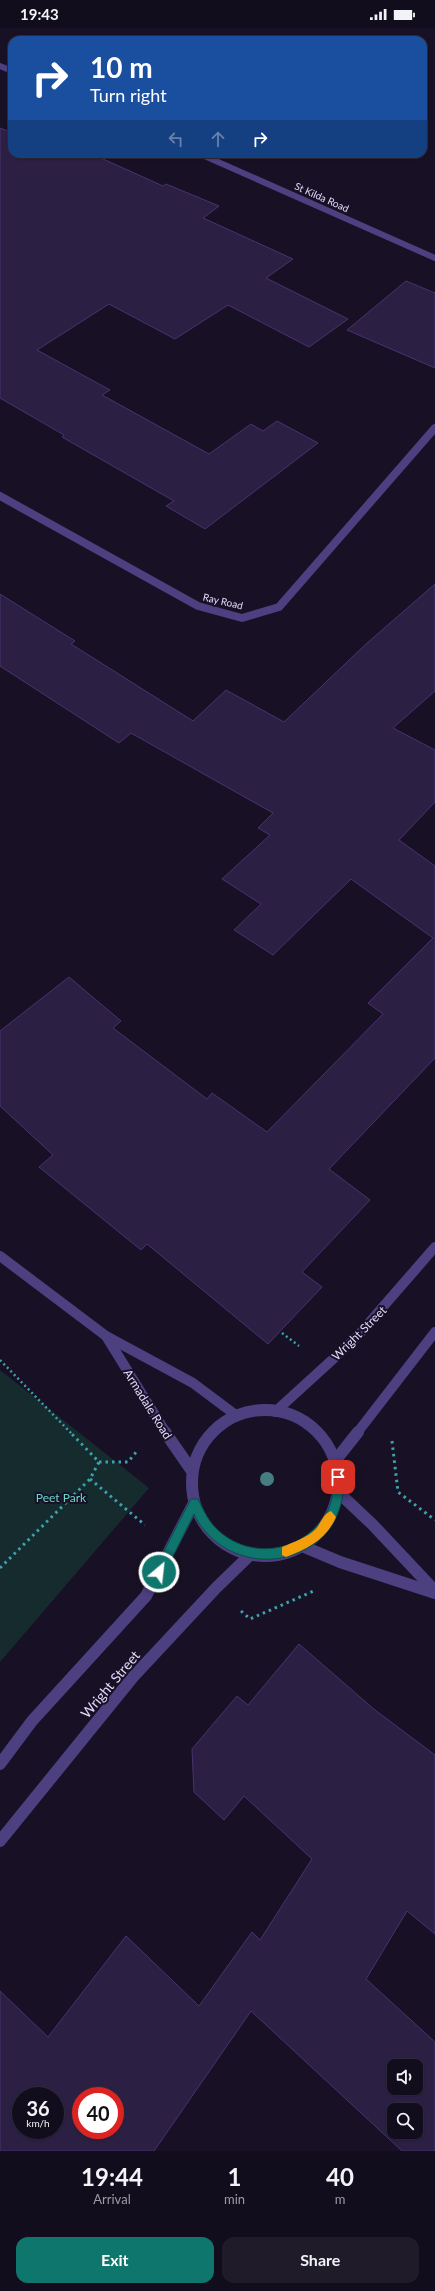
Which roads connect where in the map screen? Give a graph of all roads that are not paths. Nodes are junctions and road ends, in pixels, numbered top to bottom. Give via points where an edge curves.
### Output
1 (209, 158) edge
2 (435, 258) edge
3 (435, 428) edge
4 (0, 496) edge
5 (435, 1247) edge
6 (0, 1256) edge
7 (435, 1332) edge
8 (106, 1336) junction
9 (275, 1412) junction
10 (237, 1416) junction
11 (336, 1461) junction
12 (192, 1472) junction
13 (338, 1492) junction
14 (194, 1503) junction
15 (302, 1546) junction
16 (251, 1554) junction
17 (435, 1592) edge
18 (0, 1764) edge
19 (0, 1841) edge

1 - 2 street, St Kilda Road
3 - 4 street, Ray Road via 279,607 242,618 198,606
5 - 9 street, Wright Street via 388,1303 325,1367
6 - 8 street, Armadale Road
7 - 11 street
8 - 10 street, Armadale Road via 193,1383
8 - 12 street, Armadale Road
9 - 10 street via 255,1411
9 - 11 street via 294,1417 312,1428 326,1443
10 - 12 street via 220,1424 207,1437 197,1454
11 - 13 street
12 - 14 street
13 - 15 street via 333,1514 320,1532
13 - 17 street via 372,1524
14 - 16 street via 203,1521 216,1536 232,1547
14 - 18 street via 146,1596 32,1722
15 - 16 street via 278,1554
15 - 17 street via 340,1562
16 - 19 street, Wright Street via 133,1678

